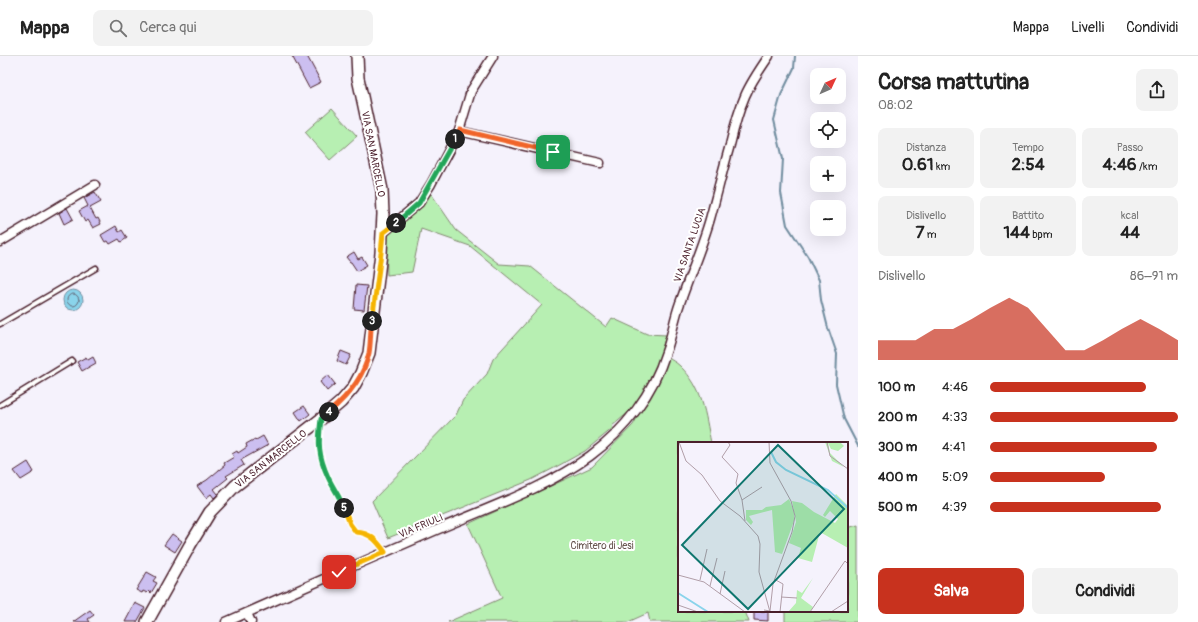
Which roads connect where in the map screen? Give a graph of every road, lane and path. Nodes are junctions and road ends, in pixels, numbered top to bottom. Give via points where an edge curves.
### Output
1 (357, 56) edge
2 (493, 56) edge
3 (769, 56) edge
4 (460, 130) junction
5 (600, 163) dead end
6 (95, 185) dead end
7 (383, 233) junction
8 (0, 242) edge
9 (96, 268) dead end
10 (0, 324) edge
11 (72, 361) dead end
12 (0, 405) edge
13 (321, 419) junction
14 (616, 434) joint
15 (385, 552) junction
16 (247, 613) junction
17 (147, 622) edge
18 (226, 622) edge
19 (251, 622) edge

1 - 7 main road, VIA SAN MARCELLO via 358,78 382,190
2 - 4 street via 471,91
3 - 14 street, VIA SANTA LUCIA via 757,73 738,113 711,217 679,304 666,355 643,402
4 - 5 street
4 - 7 street via 419,203
6 - 8 street
7 - 13 main road, VIA SAN MARCELLO via 368,353 353,388
9 - 10 lane
11 - 12 lane
13 - 15 path via 318,442 321,459 350,524 356,532 365,533 377,541
13 - 17 main road, VIA SAN MARCELLO via 235,486 210,512
14 - 15 street, VIA FRIULI via 591,456 564,473
15 - 16 street, VIA FRIULI
16 - 18 street, VIA FRIULI
16 - 19 street

